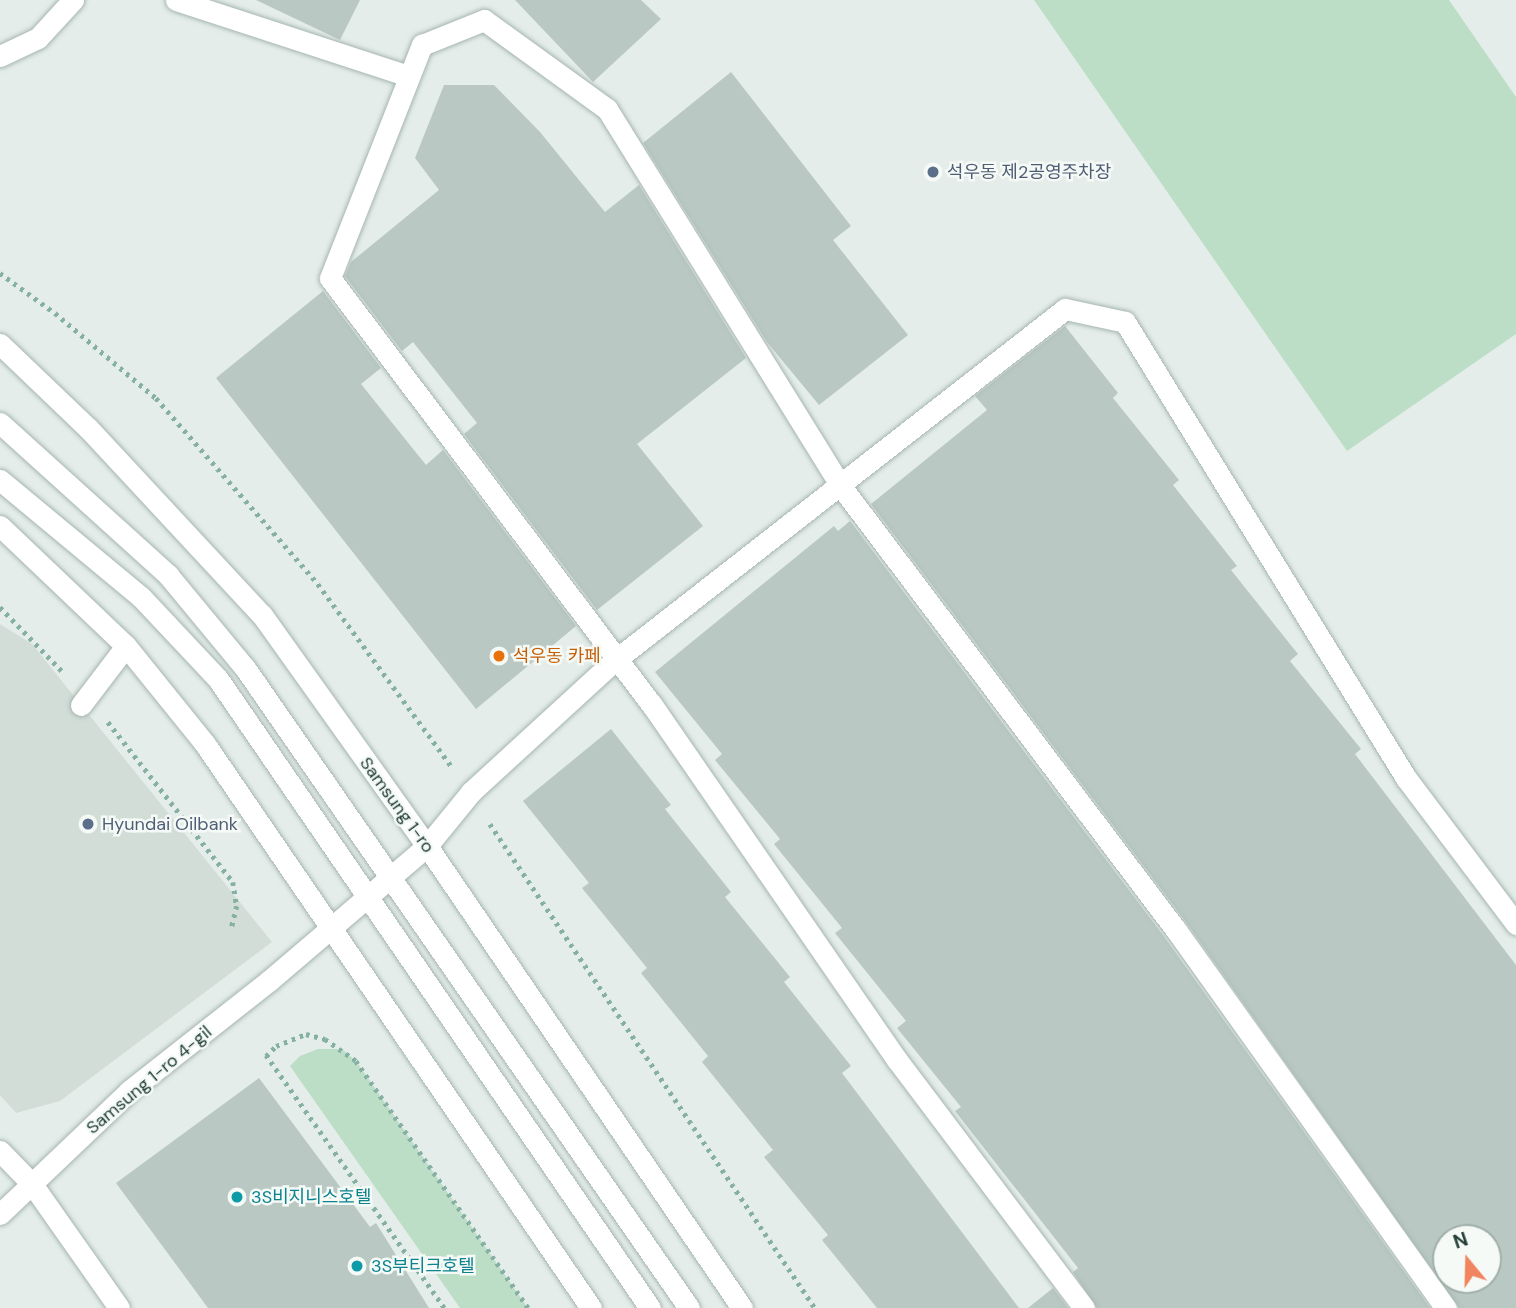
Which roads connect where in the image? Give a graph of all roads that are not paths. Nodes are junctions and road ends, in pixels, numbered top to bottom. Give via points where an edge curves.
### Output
1 (73, 0) edge
2 (176, 0) edge
3 (0, 56) edge
4 (409, 76) junction
5 (0, 344) edge
6 (0, 423) edge
7 (0, 480) edge
8 (840, 485) junction
9 (0, 526) edge
10 (126, 646) junction
11 (614, 661) junction
12 (84, 701) road end
13 (427, 846) junction
14 (390, 877) junction
15 (368, 896) junction
16 (1516, 924) edge
17 (332, 928) junction
18 (0, 1151) edge
19 (32, 1184) junction
20 (0, 1214) edge
21 (119, 1308) edge
22 (591, 1308) edge
23 (650, 1308) edge
24 (689, 1308) edge
25 (742, 1308) edge
26 (1084, 1308) edge
27 (1446, 1308) edge

1 - 3 street via 38,38
2 - 4 street
4 - 8 street via 422,45 484,20 607,110
4 - 11 street via 330,278
5 - 13 street, Samsung 1-ro via 98,438 262,615
6 - 14 street via 168,575 245,668
7 - 15 street via 141,597 218,679
8 - 11 street, Samsung 1-ro 4-gil
8 - 16 street, Samsung 1-ro 4-gil via 1065,309 1125,322 1406,778
8 - 27 street via 1176,930
9 - 10 street
10 - 12 street
10 - 17 street via 205,744
11 - 13 street, Samsung 1-ro 4-gil via 471,792
11 - 26 street via 651,704 897,1060
13 - 14 street, Samsung 1-ro 4-gil
13 - 25 street, Samsung 1-ro
14 - 15 street, Samsung 1-ro 4-gil
14 - 24 street
15 - 17 street, Samsung 1-ro 4-gil
15 - 23 street
17 - 19 street, Samsung 1-ro 4-gil via 129,1091
17 - 22 street
18 - 19 street
19 - 20 street, Samsung 1-ro 4-gil
19 - 21 street

